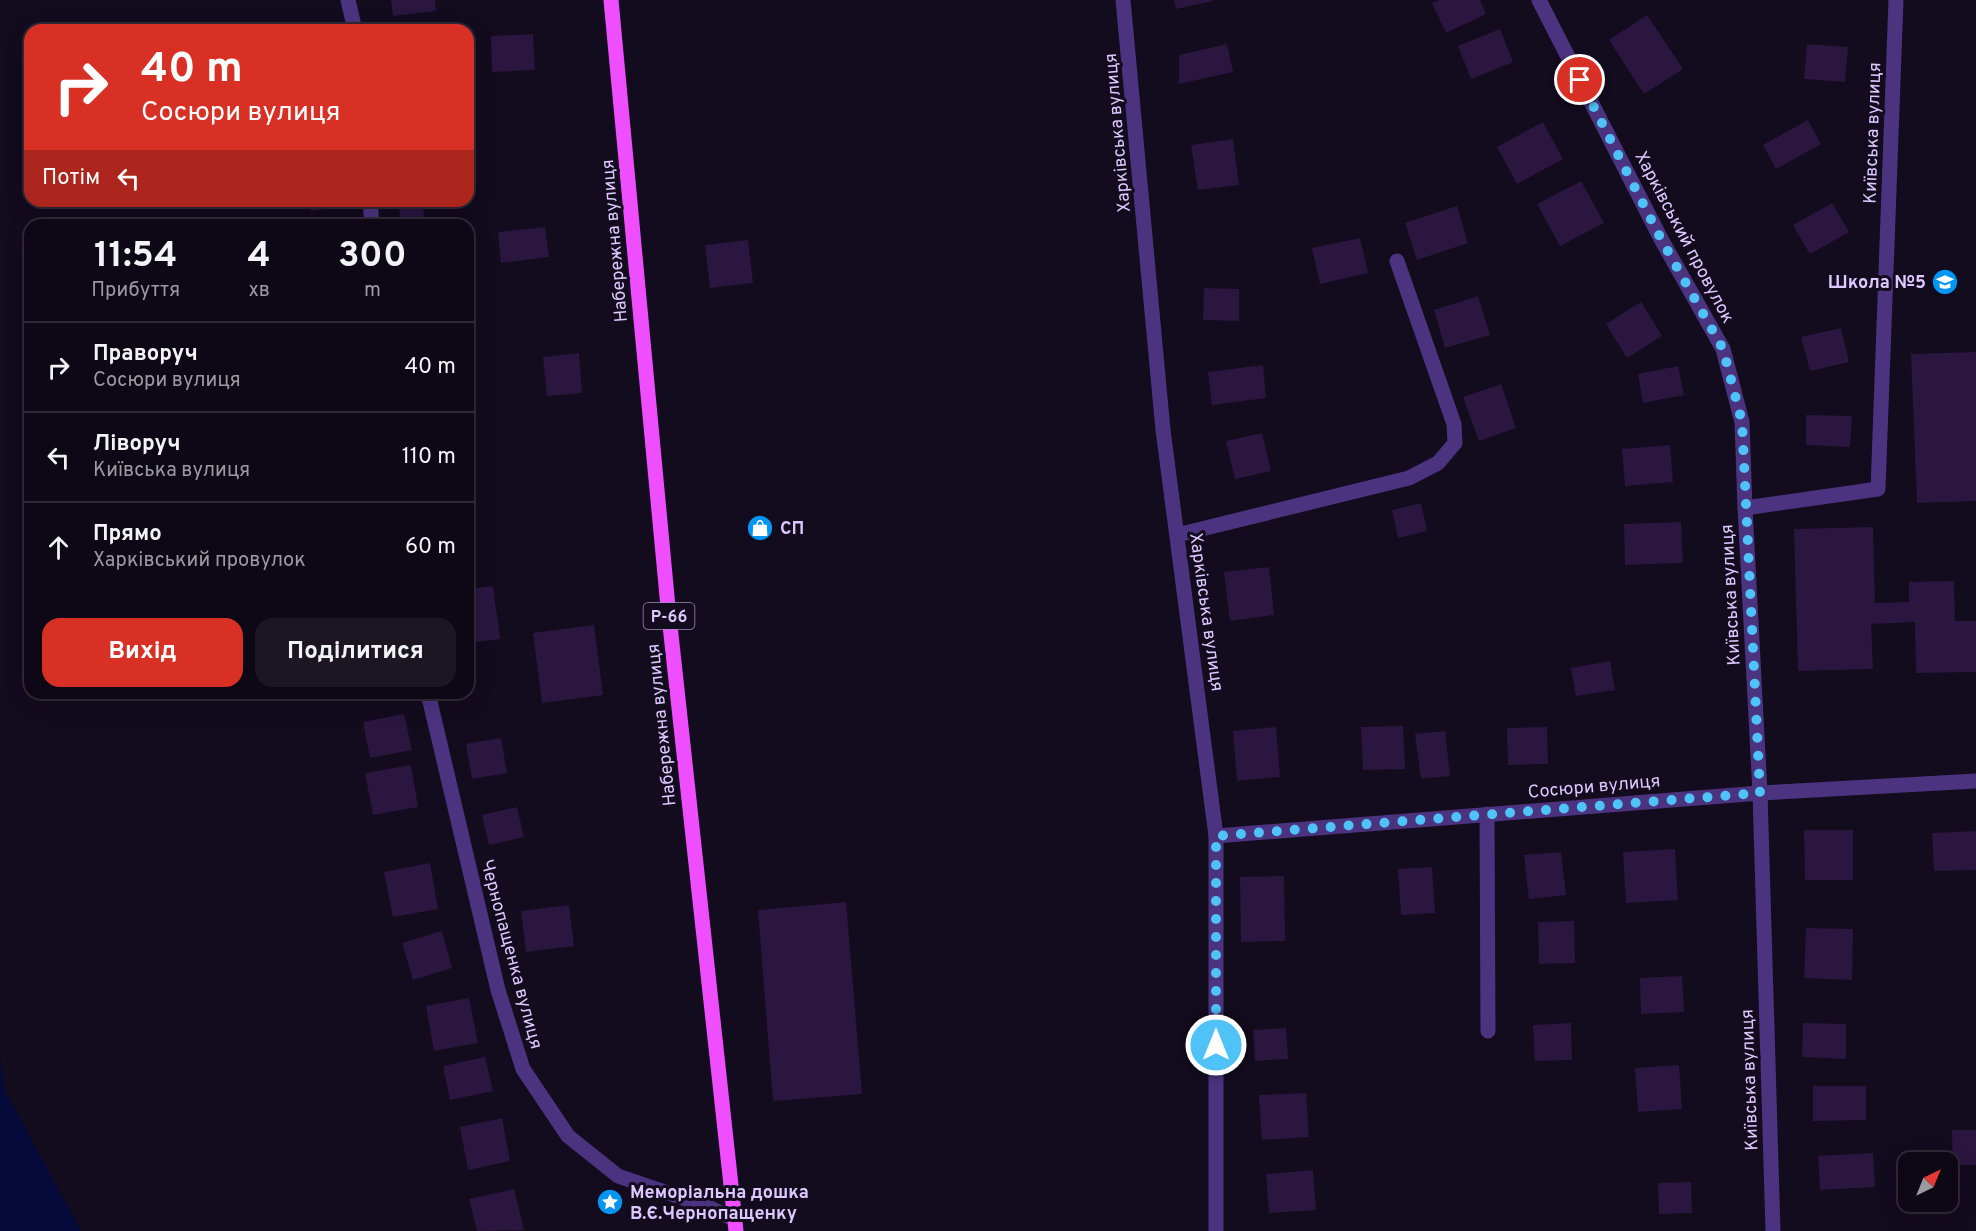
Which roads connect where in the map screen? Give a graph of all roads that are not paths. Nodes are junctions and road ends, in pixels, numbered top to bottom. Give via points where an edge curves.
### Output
1 (348, 0) edge
2 (611, 0) edge
3 (1123, 0) edge
4 (1539, 0) edge
5 (1896, 0) edge
6 (353, 24) edge
7 (1397, 261) dead end
8 (1745, 508) junction
9 (1177, 535) junction
10 (429, 699) edge
11 (1976, 781) edge
12 (1760, 793) junction
13 (1487, 814) junction
14 (1216, 836) junction
15 (1488, 1031) dead end
16 (735, 1225) edge
17 (1216, 1231) edge
18 (1773, 1231) edge

1 - 6 street
2 - 16 main road, Набережна вулиця / Р-66 via 667,595
3 - 9 street, Харківська вулиця via 1163,430
4 - 8 street, Харківський провулок via 1661,239 1723,349 1742,422
5 - 8 street, Київська вулиця via 1878,489
7 - 9 street via 1454,424 1455,443 1438,463 1409,478
8 - 12 street, Київська вулиця
9 - 14 street, Харківська вулиця
10 - 16 street, Чернопащенка вулиця via 498,990 523,1069 568,1136 618,1176 706,1206
11 - 12 street, Сосюри вулиця
12 - 13 street, Сосюри вулиця
12 - 18 street, Київська вулиця
13 - 14 street, Сосюри вулиця
13 - 15 street
14 - 17 street, Харківська вулиця

